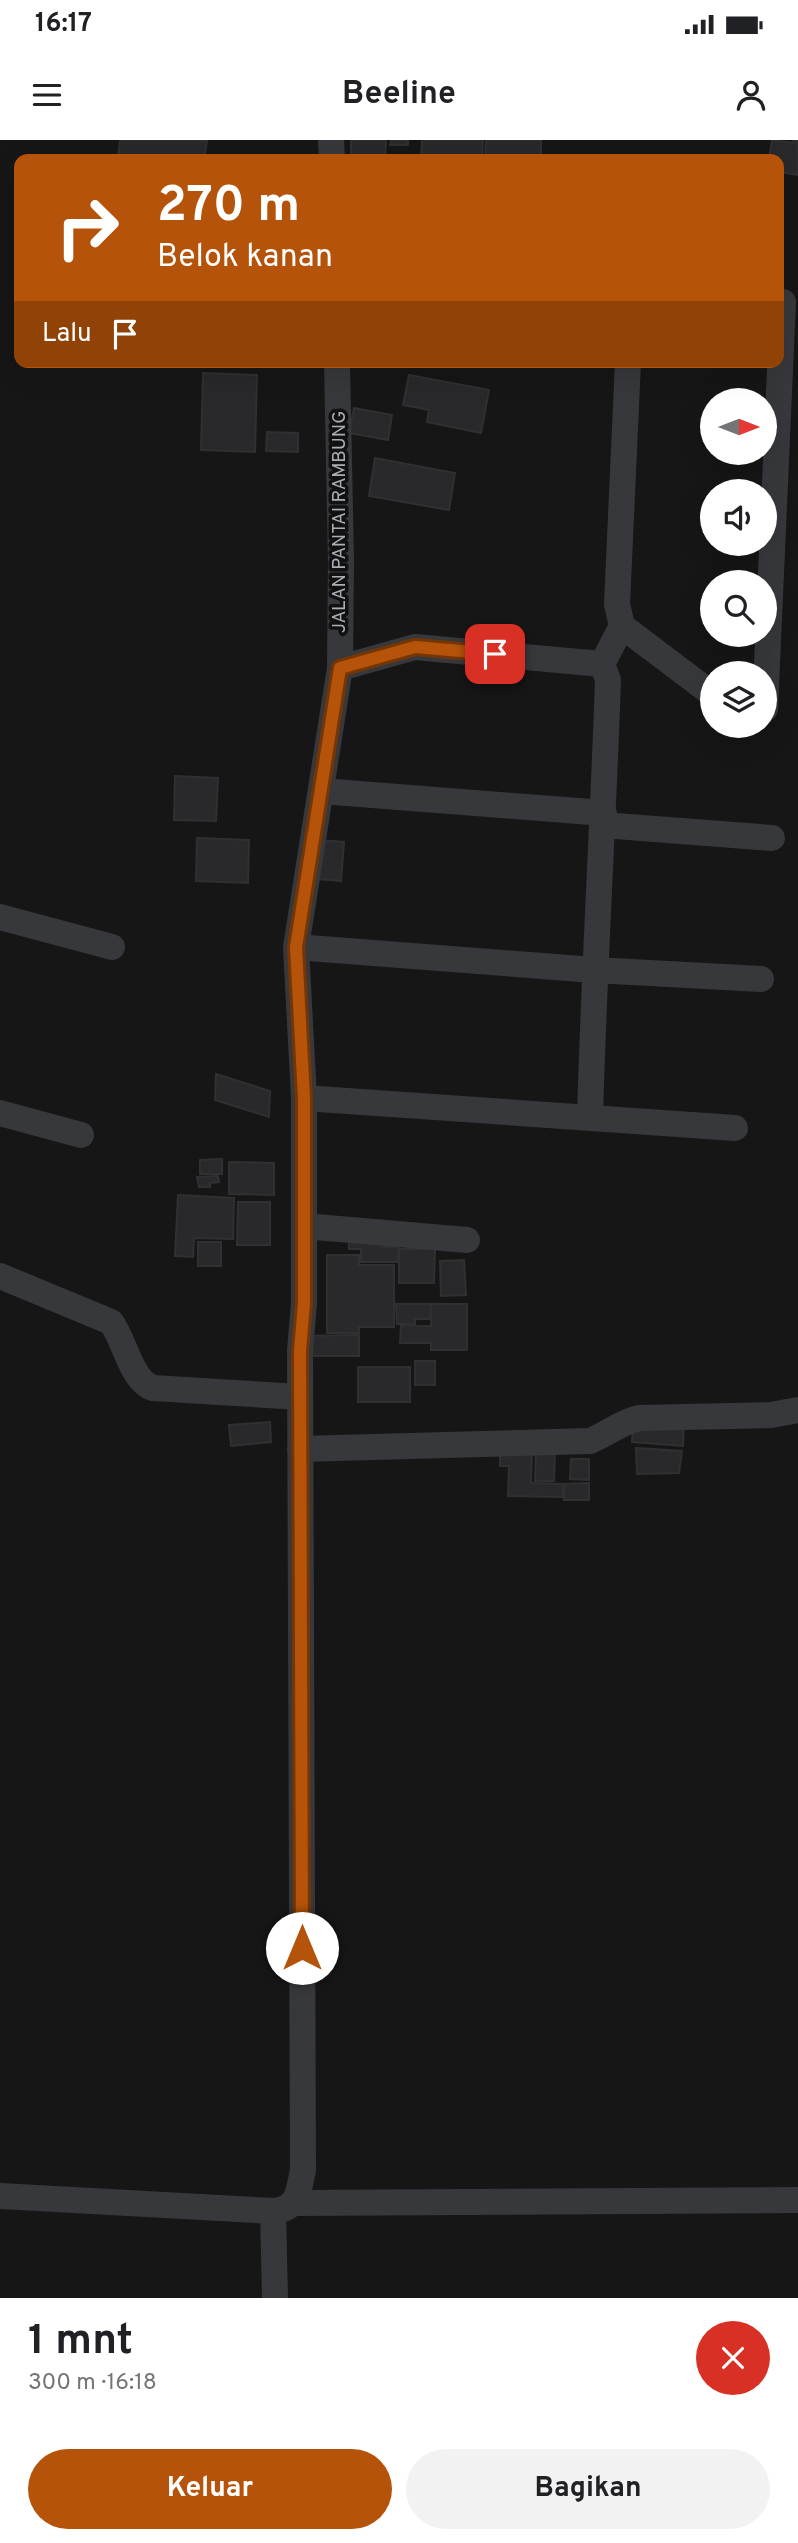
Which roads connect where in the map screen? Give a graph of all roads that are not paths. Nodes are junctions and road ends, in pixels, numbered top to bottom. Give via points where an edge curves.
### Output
1 (787, 302) edge
2 (784, 358) edge
3 (337, 368) edge
4 (628, 368) edge
5 (783, 368) edge
6 (622, 626) junction
7 (768, 661) edge
8 (602, 664) junction
9 (340, 668) junction
10 (700, 685) edge
11 (321, 791) junction
12 (603, 819) junction
13 (772, 838) dead end
14 (0, 917) edge
15 (112, 947) dead end
16 (296, 947) junction
17 (594, 970) junction
18 (761, 979) dead end
19 (304, 1098) junction
20 (0, 1113) edge
21 (590, 1117) junction
22 (735, 1128) dead end
23 (81, 1135) dead end
24 (304, 1226) junction
25 (467, 1240) dead end
26 (0, 1276) edge
27 (300, 1397) junction
28 (798, 1410) edge
29 (300, 1449) junction
30 (0, 2196) edge
31 (798, 2200) edge
32 (283, 2207) junction
33 (275, 2298) edge

1 - 2 street
3 - 9 street, JALAN PANTAI RAMBUNG
4 - 6 street via 617,604
5 - 7 street
6 - 8 street
6 - 10 street
8 - 9 street via 415,647
8 - 12 street via 608,680
9 - 11 street, JALAN PANTAI RAMBUNG
11 - 12 street
11 - 16 street, JALAN PANTAI RAMBUNG
12 - 13 street
12 - 17 street
14 - 15 street
16 - 17 street
16 - 19 street, JALAN PANTAI RAMBUNG
17 - 18 street
17 - 21 street
19 - 21 street
19 - 24 street, JALAN PANTAI RAMBUNG
20 - 23 street
21 - 22 street
24 - 25 street
24 - 27 street, JALAN PANTAI RAMBUNG
26 - 27 street via 111,1322 144,1385
27 - 29 street, JALAN PANTAI RAMBUNG
28 - 29 street via 630,1420 590,1441
29 - 32 street, JALAN PANTAI RAMBUNG via 303,2170
30 - 32 street
31 - 32 street
32 - 33 street, JALAN PANTAI RAMBUNG

